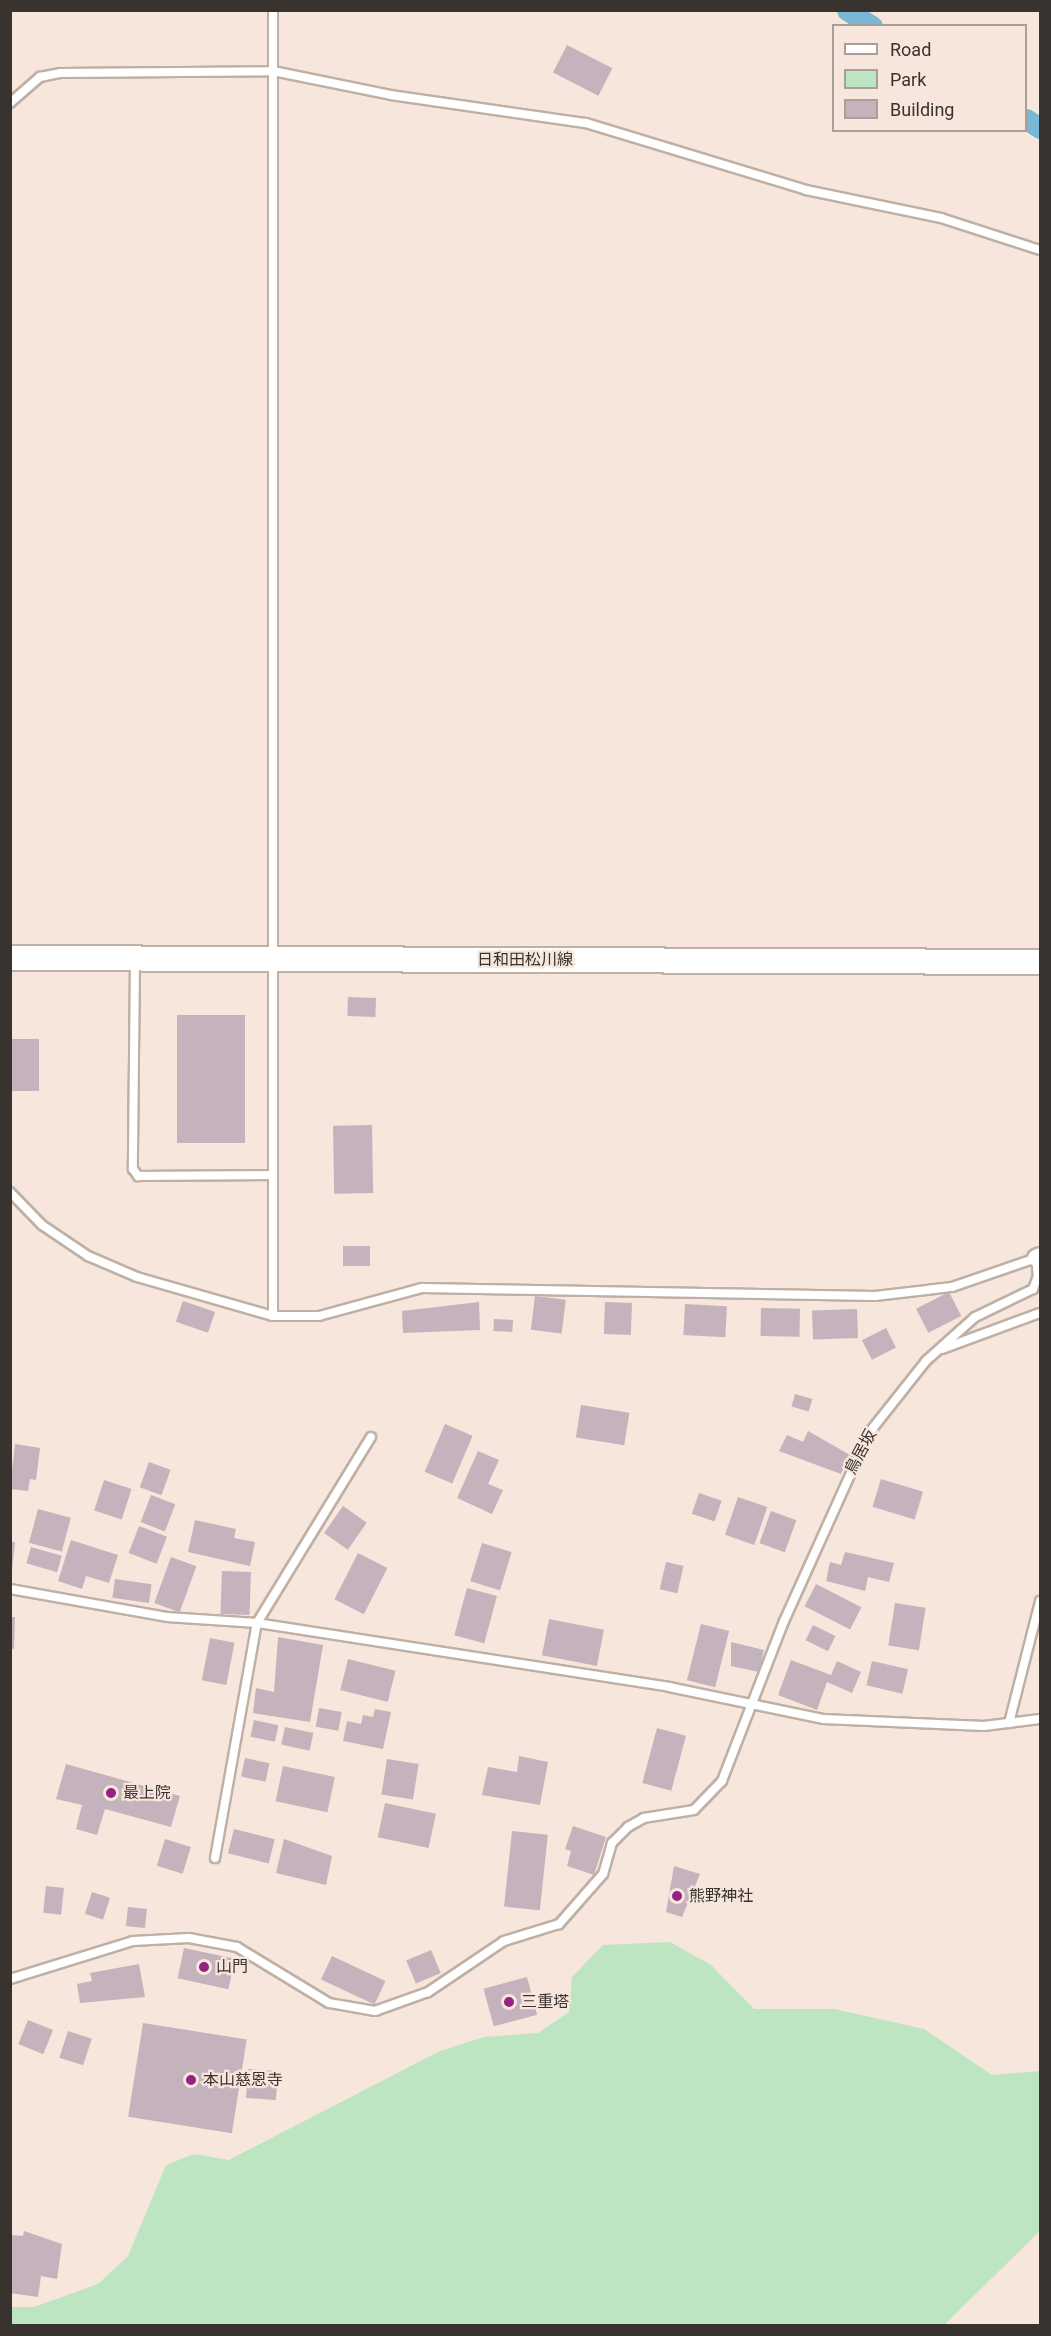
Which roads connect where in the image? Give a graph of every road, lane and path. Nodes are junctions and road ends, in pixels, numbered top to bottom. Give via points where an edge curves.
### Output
1 (273, 10) edge
2 (273, 71) junction
3 (10, 103) edge
4 (1041, 250) edge
5 (10, 958) edge
6 (269, 958) junction
7 (135, 959) junction
8 (1041, 962) edge
9 (272, 1174) junction
10 (10, 1192) edge
11 (1038, 1257) edge
12 (1041, 1313) edge
13 (273, 1316) junction
14 (939, 1350) junction
15 (371, 1437) dead end
16 (10, 1589) edge
17 (1041, 1601) edge
18 (257, 1623) junction
19 (751, 1703) junction
20 (1041, 1719) edge
21 (1009, 1723) junction
22 (215, 1858) dead end
23 (10, 1979) edge

1 - 2 lane
2 - 3 lane via 60,73 40,77
2 - 4 lane via 391,95 586,123 806,190 941,218
2 - 6 lane
5 - 7 main road, 日和田松川線
6 - 7 main road, 日和田松川線
6 - 8 main road, 日和田松川線
6 - 9 lane
7 - 9 lane via 133,1169 138,1176
9 - 13 lane
10 - 13 lane via 42,1225 88,1256 137,1277
11 - 13 lane via 952,1287 875,1296 422,1288 319,1316
11 - 14 lane, 鳥居坂 via 1033,1289 975,1317
12 - 14 lane
14 - 19 lane, 鳥居坂 via 868,1433
15 - 18 lane
16 - 18 lane via 166,1617
17 - 21 lane
18 - 19 lane
18 - 22 lane
19 - 21 lane via 823,1719 916,1725
19 - 23 lane, 鳥居坂 via 722,1781 709,1797 693,1810 644,1818 628,1827 612,1843 603,1874 559,1924 504,1941 409,2000 357,2012 329,2003 237,1947 182,1938 133,1941
20 - 21 lane

